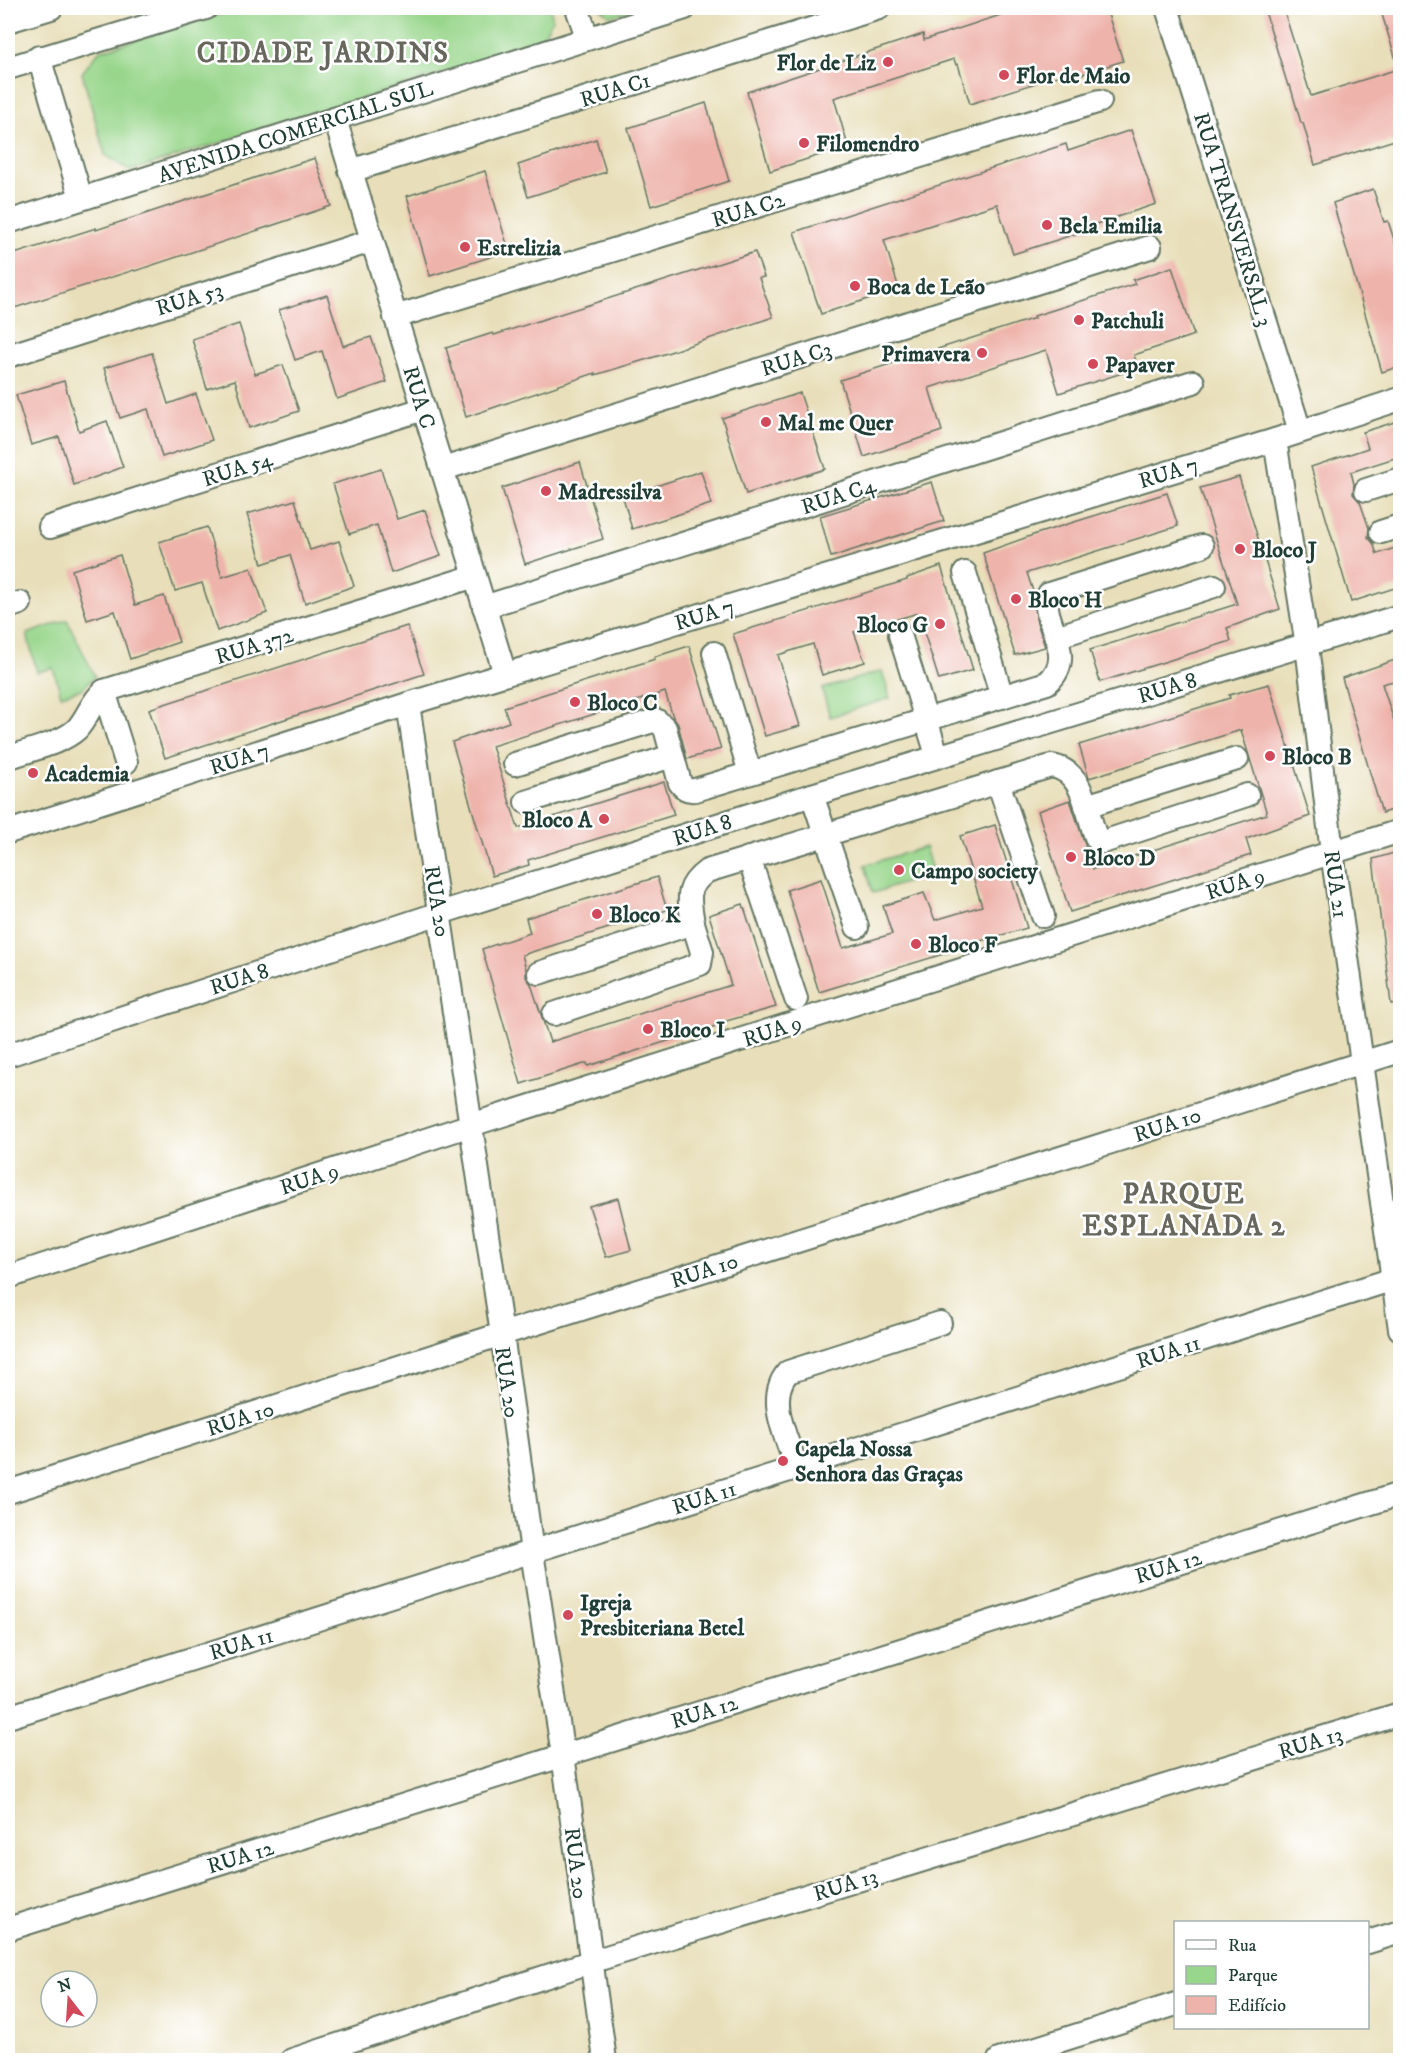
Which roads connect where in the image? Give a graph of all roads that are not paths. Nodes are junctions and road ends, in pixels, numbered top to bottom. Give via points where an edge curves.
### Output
1 (51, 8) edge
2 (206, 8) edge
3 (577, 8) edge
4 (685, 8) edge
5 (879, 8) edge
6 (1167, 8) edge
7 (8, 21) edge
8 (587, 37) junction
9 (39, 57) junction
10 (8, 68) edge
11 (1101, 101) dead end
12 (334, 119) junction
13 (350, 171) junction
14 (81, 198) junction
15 (8, 222) edge
16 (371, 241) junction
17 (1150, 248) dead end
18 (395, 317) junction
19 (8, 356) edge
20 (1192, 382) dead end
21 (1401, 399) edge
22 (423, 409) junction
23 (1300, 431) junction
24 (1275, 440) junction
25 (443, 469) junction
26 (1401, 479) edge
27 (1366, 490) dead end
28 (51, 527) dead end
29 (1202, 546) dead end
30 (965, 573) dead end
31 (475, 576) junction
32 (1214, 586) dead end
33 (484, 607) junction
34 (1401, 616) edge
35 (900, 635) dead end
36 (1056, 637) junction
37 (1307, 646) junction
38 (714, 653) dead end
39 (505, 675) junction
40 (104, 691) junction
41 (1002, 697) junction
42 (408, 704) junction
43 (925, 719) junction
44 (672, 756) junction
45 (937, 756) junction
46 (8, 758) edge
47 (1237, 759) dead end
48 (126, 762) dead end
49 (515, 764) dead end
50 (750, 773) junction
51 (998, 782) junction
52 (812, 795) junction
53 (1247, 795) dead end
54 (526, 802) dead end
55 (1086, 806) junction
56 (1401, 831) edge
57 (8, 832) edge
58 (825, 834) junction
59 (1332, 852) junction
60 (749, 858) junction
61 (440, 912) junction
62 (1043, 916) dead end
63 (693, 923) junction
64 (857, 927) dead end
65 (539, 973) dead end
66 (796, 999) dead end
67 (554, 1014) dead end
68 (1401, 1051) edge
69 (8, 1055) edge
70 (1364, 1062) junction
71 (471, 1125) junction
72 (8, 1277) edge
73 (1397, 1278) edge
74 (940, 1323) dead end
75 (1401, 1329) edge
76 (502, 1334) junction
77 (797, 1468) junction
78 (8, 1492) edge
79 (1401, 1494) edge
80 (531, 1552) junction
81 (1401, 1714) edge
82 (8, 1717) edge
83 (563, 1755) junction
84 (8, 1929) edge
85 (1401, 1932) edge
86 (1369, 1942) edge
87 (590, 1962) junction
88 (1174, 2005) edge
89 (292, 2061) edge
90 (604, 2061) edge
91 (999, 2061) edge

1 - 7 street
2 - 9 street
3 - 8 street
4 - 8 street, AVENIDA COMERCIAL SUL
5 - 13 street, RUA C1
6 - 23 street, RUA TRANSVERSAL 3
8 - 12 street, AVENIDA COMERCIAL SUL
9 - 10 street
9 - 14 street
11 - 18 street, RUA C2
12 - 13 street, RUA C
12 - 14 street, AVENIDA COMERCIAL SUL
13 - 16 street, RUA C
14 - 15 street, AVENIDA COMERCIAL SUL
16 - 18 street, RUA C
16 - 19 street, RUA 53
17 - 25 street, RUA C3
18 - 22 street, RUA C
20 - 33 street, RUA C4
21 - 23 street, RUA 7
22 - 25 street, RUA C
22 - 28 street, RUA 54
23 - 24 street, RUA 7
24 - 37 street, RUA 21
24 - 39 street, RUA 7
25 - 31 street, RUA C
26 - 27 street
29 - 36 street via 1049,594 1046,605
30 - 41 street
31 - 33 street, RUA C
31 - 40 street, RUA 372
32 - 36 street
33 - 39 street, RUA C
34 - 37 street, RUA 8
35 - 43 street
36 - 41 street via 1060,667 1055,676 1047,683
37 - 45 street, RUA 8
37 - 59 street, RUA 21
38 - 50 street
39 - 42 street, RUA 7
40 - 46 street via 68,737
40 - 48 street
41 - 43 street
42 - 57 street, RUA 7
42 - 61 street, RUA 20
43 - 45 street
43 - 50 street
44 - 49 street via 665,728 656,720
44 - 50 street via 680,783 689,791
44 - 54 street
45 - 52 street, RUA 8
47 - 55 street
51 - 55 street via 1051,766 1062,767 1081,790
51 - 58 street
51 - 62 street
52 - 58 street
52 - 61 street, RUA 8
53 - 55 street via 1103,842 1096,837
56 - 59 street, RUA 9
58 - 60 street
58 - 64 street
59 - 70 street, RUA 21
59 - 71 street, RUA 9
60 - 63 street via 707,871 695,879 690,892
60 - 66 street
61 - 69 street, RUA 8
61 - 71 street, RUA 20
63 - 65 street
63 - 67 street via 702,952 700,964
68 - 70 street, RUA 10
70 - 73 street, RUA 21
70 - 76 street, RUA 10
71 - 72 street, RUA 9
71 - 76 street, RUA 20
73 - 75 street, RUA 21
73 - 77 street, RUA 11
74 - 77 street via 788,1372 780,1380 777,1396 781,1421
76 - 78 street, RUA 10
76 - 80 street, RUA 20
77 - 80 street, RUA 11
79 - 83 street, RUA 12
80 - 82 street, RUA 11
80 - 83 street, RUA 20
81 - 87 street, RUA 13
83 - 84 street, RUA 12
83 - 87 street, RUA 20
85 - 86 street
87 - 89 street, RUA 13
87 - 90 street, RUA 20
88 - 91 street

